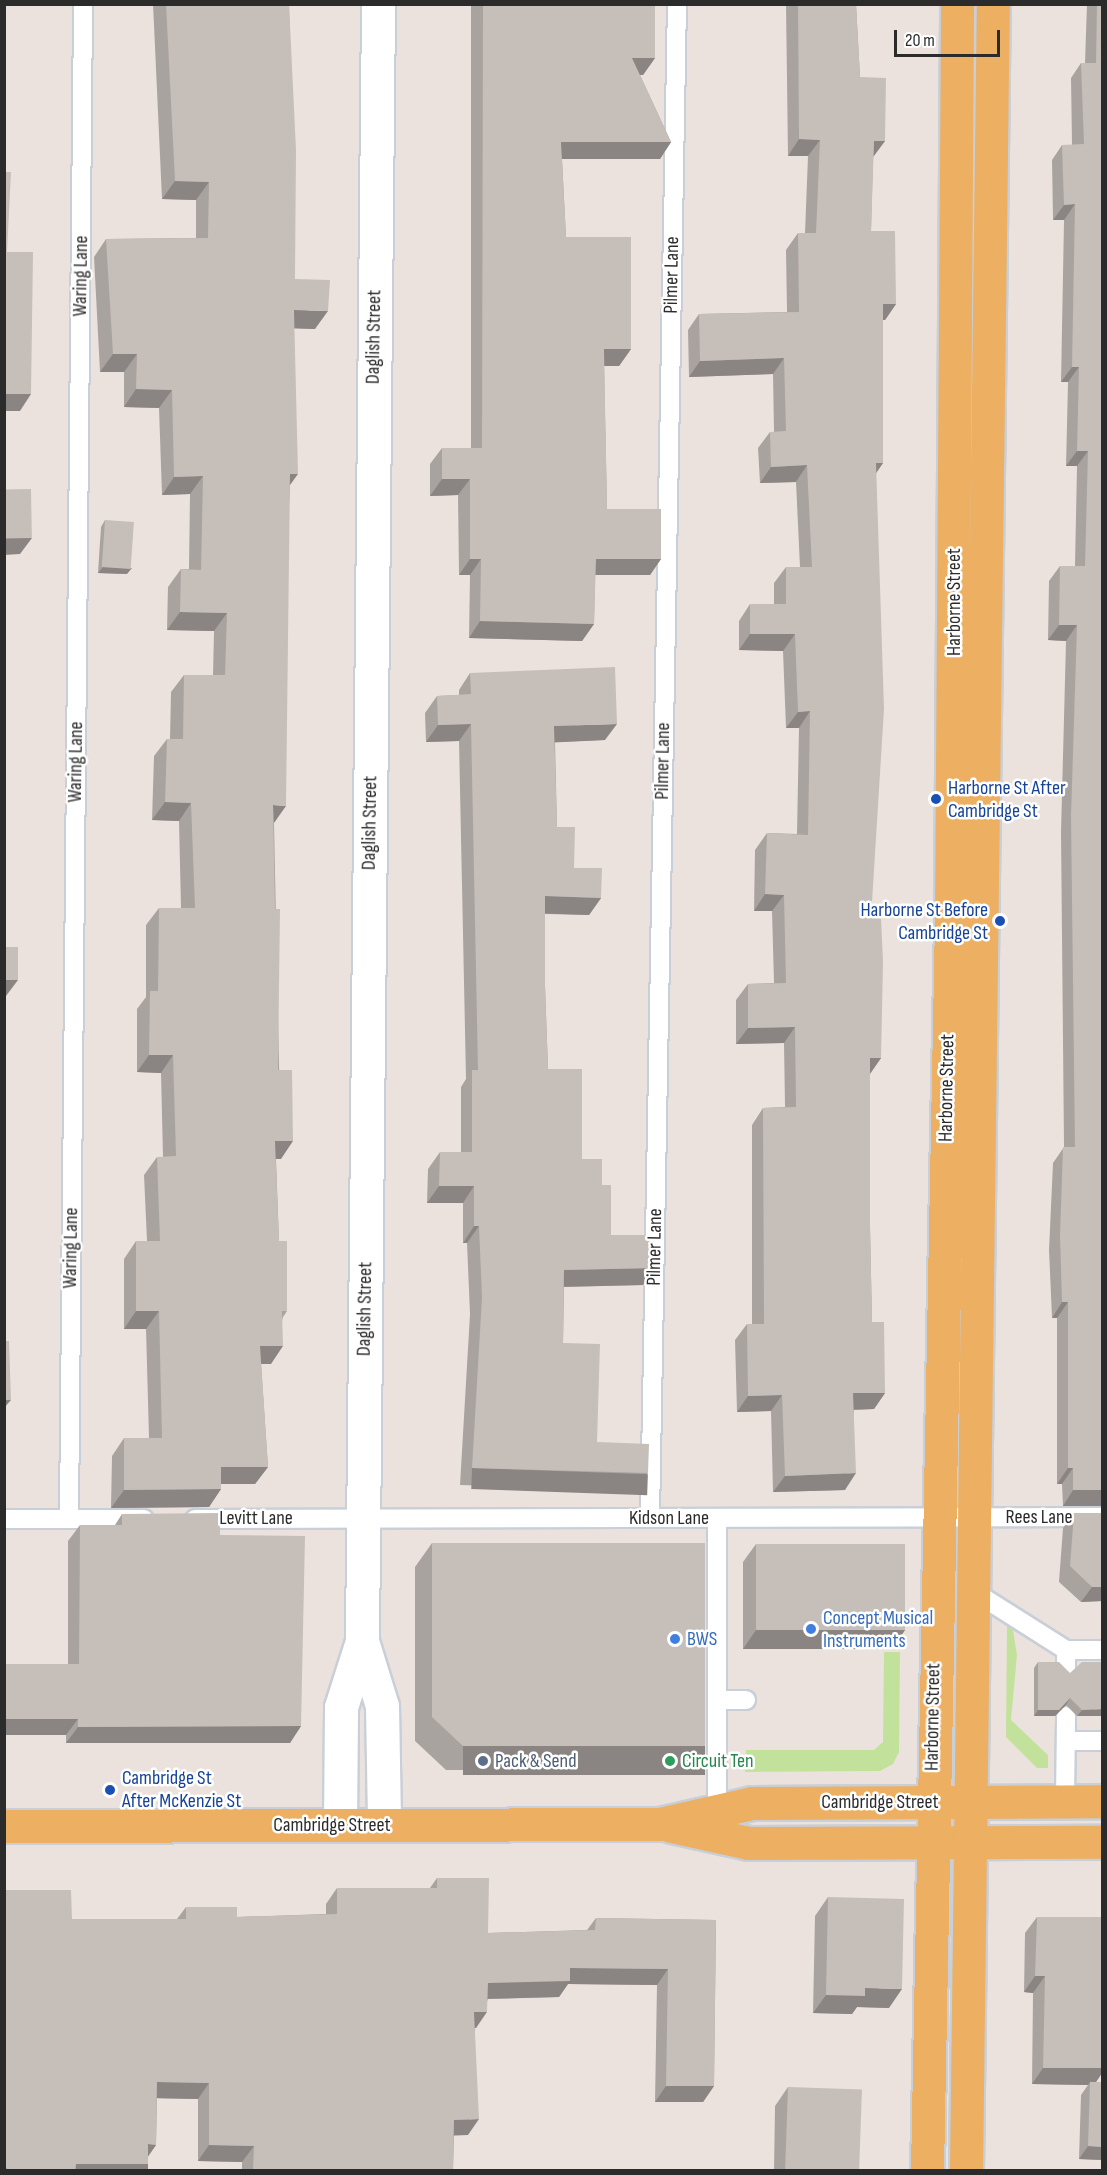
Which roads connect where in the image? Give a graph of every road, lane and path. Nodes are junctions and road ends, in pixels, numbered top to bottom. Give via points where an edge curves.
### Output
1 (83, 4) edge
2 (378, 4) edge
3 (677, 4) edge
4 (957, 4) edge
5 (993, 4) edge
6 (975, 1517) junction
7 (1102, 1517) edge
8 (363, 1518) junction
9 (650, 1518) junction
10 (717, 1518) junction
11 (937, 1518) junction
12 (4, 1519) edge
13 (69, 1519) junction
14 (973, 1591) junction
15 (362, 1641) junction
16 (1102, 1650) edge
17 (717, 1700) junction
18 (746, 1700) dead end
19 (1066, 1716) dead end
20 (1066, 1741) junction
21 (1102, 1741) edge
22 (1065, 1801) junction
23 (1102, 1801) edge
24 (931, 1802) junction
25 (971, 1802) junction
26 (717, 1811) junction
27 (659, 1824) junction
28 (340, 1825) junction
29 (384, 1825) junction
30 (4, 1826) edge
31 (931, 1842) junction
32 (970, 1842) junction
33 (1102, 1842) edge
34 (927, 2170) edge
35 (966, 2170) edge

1 - 13 lane, Waring Lane
2 - 8 street, Daglish Street
3 - 9 lane, Pilmer Lane
4 - 11 main road, Harborne Street via 951,932
5 - 6 main road, Harborne Street
6 - 7 lane, Rees Lane
6 - 11 lane, Kidson Lane
6 - 14 main road, Harborne Street
8 - 9 lane, Kidson Lane
8 - 13 lane, Levitt Lane
8 - 15 street, Daglish Street
9 - 10 lane, Kidson Lane
10 - 11 lane, Kidson Lane
10 - 17 lane
11 - 24 main road, Harborne Street
12 - 13 lane, Levitt Lane
14 - 16 lane via 1066,1659
14 - 25 main road, Harborne Street
15 - 28 street, Daglish Street via 341,1707
15 - 29 street, Daglish Street via 382,1706
17 - 18 lane
17 - 26 lane
19 - 20 lane
20 - 21 lane
20 - 22 lane
22 - 23 main road, Cambridge Street
22 - 25 main road, Cambridge Street
24 - 25 main road, Cambridge Street
24 - 26 main road, Cambridge Street via 752,1803
24 - 31 main road, Harborne Street
25 - 32 main road, Harborne Street
26 - 27 main road, Cambridge Street
27 - 29 main road, Cambridge Street
27 - 31 main road, Cambridge Street via 748,1843
28 - 29 main road, Cambridge Street
28 - 30 main road, Cambridge Street
31 - 32 main road, Cambridge Street
31 - 34 main road, Harborne Street
32 - 33 main road, Cambridge Street
32 - 35 main road, Harborne Street

